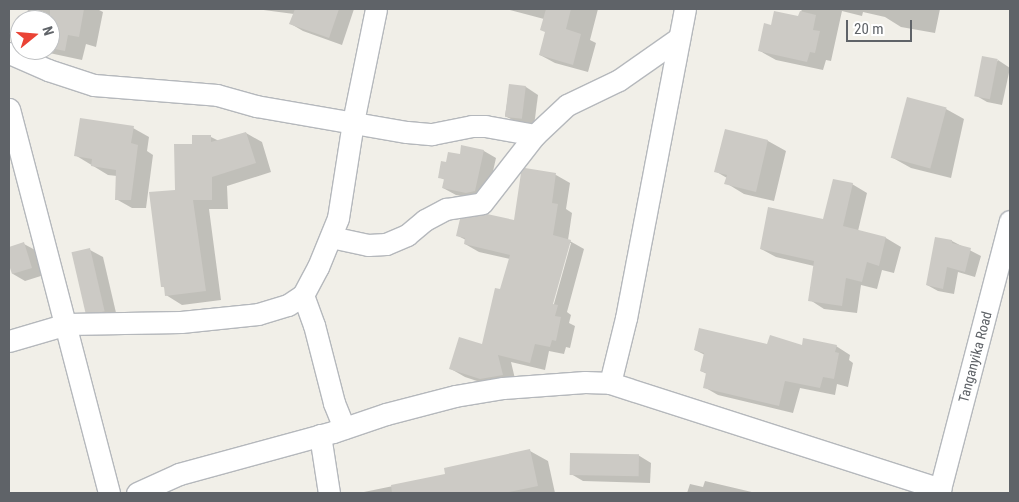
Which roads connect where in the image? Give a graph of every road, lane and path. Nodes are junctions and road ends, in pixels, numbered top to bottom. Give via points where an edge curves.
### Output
1 (376, 9) edge
2 (685, 9) edge
3 (679, 38) junction
4 (9, 54) edge
5 (9, 109) edge
6 (353, 122) junction
7 (535, 135) junction
8 (1010, 221) edge
9 (331, 237) junction
10 (303, 295) junction
11 (67, 324) junction
12 (9, 341) edge
13 (610, 383) junction
14 (344, 428) junction
15 (320, 435) junction
16 (939, 491) edge
17 (109, 493) edge
18 (137, 493) edge
19 (329, 493) edge

1 - 6 street
2 - 3 street
3 - 7 street via 619,80 567,105
3 - 13 street via 626,318
4 - 6 street via 94,85 217,95 256,106
5 - 11 street
6 - 7 street via 432,134 485,126
6 - 9 street via 343,192
7 - 9 street via 482,203 446,209 407,235 386,244 368,245
8 - 16 street, Tanganyika Road
9 - 10 street
10 - 11 street via 288,305 258,314 181,322
10 - 14 street
11 - 12 street
11 - 17 street
13 - 14 street via 503,388 455,396
13 - 16 street
14 - 15 street
15 - 18 street via 179,474
15 - 19 street

